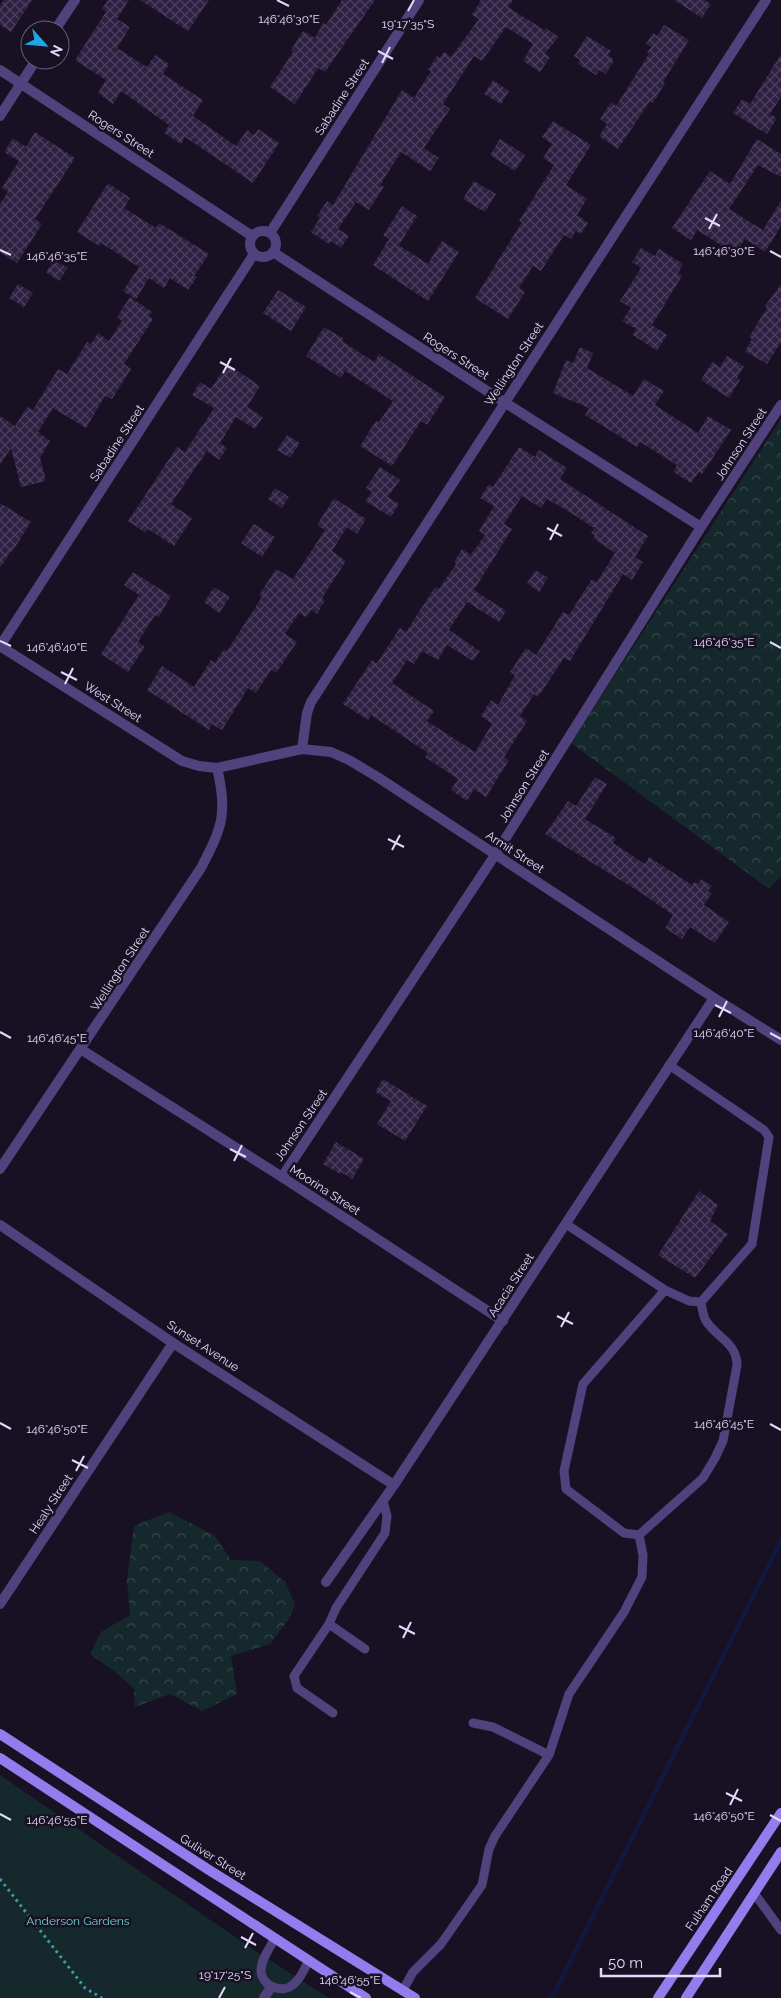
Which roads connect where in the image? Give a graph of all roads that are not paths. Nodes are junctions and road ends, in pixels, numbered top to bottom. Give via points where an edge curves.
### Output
1 (75, 0) edge
2 (419, 0) edge
3 (766, 0) edge
4 (62, 20) edge
5 (0, 70) edge
6 (30, 70) edge
7 (21, 84) junction
8 (0, 116) edge
9 (270, 233) junction
10 (252, 236) junction
11 (273, 252) junction
12 (254, 254) junction
13 (504, 402) junction
14 (781, 405) edge
15 (701, 527) junction
16 (0, 646) edge
17 (302, 749) junction
18 (217, 768) junction
19 (495, 855) junction
20 (714, 998) junction
21 (781, 1040) edge
22 (82, 1050) junction
23 (669, 1064) junction
24 (0, 1169) edge
25 (282, 1177) junction
26 (566, 1224) junction
27 (0, 1225) edge
28 (665, 1290) junction
29 (701, 1302) junction
30 (503, 1321) junction
31 (173, 1343) junction
32 (394, 1485) junction
33 (383, 1501) junction
34 (639, 1535) junction
35 (326, 1582) dead end
36 (0, 1604) edge
37 (329, 1624) junction
38 (365, 1649) dead end
39 (333, 1713) dead end
40 (473, 1723) dead end
41 (0, 1734) edge
42 (549, 1754) junction
43 (0, 1758) edge
44 (0, 1763) edge
45 (14, 1768) junction
46 (781, 1814) edge
47 (781, 1852) edge
48 (754, 1893) junction
49 (781, 1930) edge
50 (276, 1938) junction
51 (309, 1960) junction
52 (271, 1986) junction
53 (403, 1990) junction
54 (264, 1998) edge
55 (366, 1998) edge
56 (415, 1998) edge
57 (658, 1998) edge
58 (686, 1998) edge

1 - 4 street
2 - 9 street, Sabadine Street
3 - 13 street, Wellington Street
5 - 7 street, Rogers Street
6 - 7 street
7 - 8 street
7 - 10 street, Rogers Street
9 - 10 street via 262,231
9 - 11 street via 276,244
10 - 12 street via 250,247
11 - 12 street via 264,257
11 - 13 street, Rogers Street
12 - 16 street, Sabadine Street
13 - 15 street, Rogers Street
13 - 17 street, Wellington Street via 311,702
14 - 15 street, Johnson Street
15 - 19 street, Johnson Street
16 - 18 street, West Street via 182,761
17 - 18 street, Armit Street
17 - 19 street, Armit Street via 331,752 349,760
18 - 22 street, Wellington Street via 223,818 215,841 201,868
19 - 20 street, Armit Street
19 - 25 street, Johnson Street
20 - 21 street, Armit Street
20 - 23 street, Acacia Street
22 - 24 street, Wellington Street
22 - 25 street, Moorina Street
23 - 26 street, Acacia Street
23 - 29 lane via 764,1130 769,1137 752,1244
25 - 30 street, Moorina Street
26 - 28 lane
26 - 30 street, Acacia Street
27 - 31 street, Sunset Avenue
28 - 29 lane via 689,1301
28 - 34 lane via 583,1384 564,1471 566,1489 624,1533
29 - 34 lane via 706,1320 732,1346 737,1356 723,1441 703,1478
30 - 32 street, Acacia Street
31 - 32 street, Sunset Avenue
31 - 36 street, Healy Street
32 - 33 street, Acacia Street
33 - 35 street, Acacia Street
33 - 37 lane via 387,1516 386,1533 336,1608
34 - 42 lane via 642,1577 624,1612 570,1694
37 - 38 lane
37 - 39 lane via 294,1676 296,1688
40 - 42 lane via 493,1727
41 - 53 main road, Guliver Street via 209,1870
42 - 53 lane via 495,1836 482,1885 441,1944 413,1972
43 - 45 main road
44 - 45 lane
45 - 50 main road
46 - 57 main road, Fulham Road
47 - 48 main road
48 - 49 lane
48 - 58 main road
50 - 51 main road
50 - 52 lane via 262,1966 262,1975
51 - 52 lane via 291,1986
51 - 55 main road
52 - 54 street
53 - 56 main road, Guliver Street

